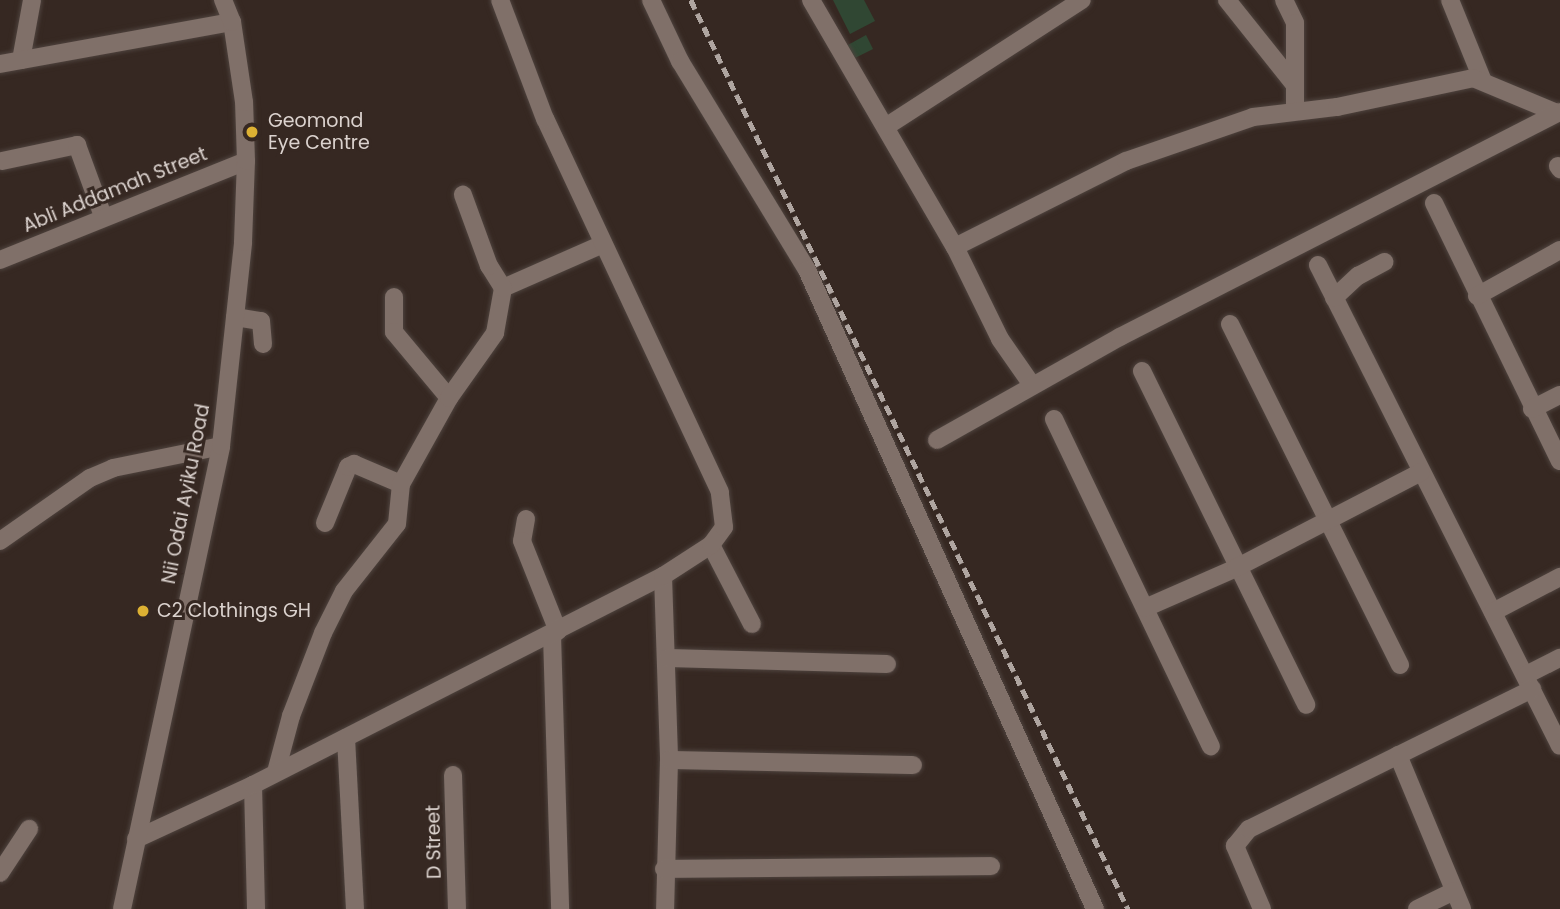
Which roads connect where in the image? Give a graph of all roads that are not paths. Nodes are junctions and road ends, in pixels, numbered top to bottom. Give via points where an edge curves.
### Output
1 (32, 0) edge
2 (223, 0) edge
3 (500, 0) edge
4 (651, 0) edge
5 (811, 0) edge
6 (1082, 0) edge
7 (1227, 0) edge
8 (1284, 0) edge
9 (1450, 0) edge
10 (232, 22) junction
11 (21, 60) junction
12 (0, 64) edge
13 (1482, 79) junction
14 (1294, 84) junction
15 (1295, 110) junction
16 (1559, 112) edge
17 (887, 126) junction
18 (246, 160) junction
19 (2, 161) dead end
20 (463, 195) dead end
21 (1434, 203) dead end
22 (103, 216) junction
23 (603, 244) junction
24 (956, 247) junction
25 (1560, 250) edge
26 (0, 260) edge
27 (1384, 262) dead end
28 (1318, 265) dead end
29 (503, 288) junction
30 (1477, 296) junction
31 (394, 298) dead end
32 (1334, 298) junction
33 (235, 317) junction
34 (1230, 324) dead end
35 (263, 344) dead end
36 (1142, 372) dead end
37 (1032, 386) junction
38 (1560, 395) edge
39 (449, 397) junction
40 (1532, 409) junction
41 (1054, 419) dead end
42 (937, 440) dead end
43 (221, 446) junction
44 (1560, 461) edge
45 (1421, 472) junction
46 (401, 485) junction
47 (526, 519) dead end
48 (1327, 522) junction
49 (325, 523) dead end
50 (0, 541) edge
51 (711, 545) junction
52 (1236, 568) junction
53 (663, 576) junction
54 (1560, 577) edge
55 (1145, 608) junction
56 (1493, 612) junction
57 (752, 624) dead end
58 (555, 633) junction
59 (668, 658) junction
60 (1560, 658) edge
61 (887, 664) dead end
62 (1400, 665) dead end
63 (1529, 682) junction
64 (1306, 705) dead end
65 (346, 738) junction
66 (1212, 746) dead end
67 (1560, 746) edge
68 (1398, 755) junction
69 (669, 760) junction
70 (913, 765) dead end
71 (276, 772) junction
72 (453, 775) dead end
73 (253, 785) junction
74 (29, 829) dead end
75 (136, 839) junction
76 (991, 866) dead end
77 (664, 869) junction
78 (0, 873) edge
79 (1454, 891) junction
80 (121, 909) edge
81 (256, 909) edge
82 (355, 909) edge
83 (457, 909) edge
84 (560, 909) edge
85 (665, 909) edge
86 (1095, 909) edge
87 (1262, 909) edge
88 (1417, 909) edge
89 (1462, 909) edge

1 - 11 street
2 - 10 street, Nii Odai Ayiku Road
3 - 23 street via 545,119
4 - 86 street via 687,72 807,270
5 - 17 street via 832,43
6 - 17 street
7 - 14 street
8 - 14 street via 1295,23
9 - 13 street
10 - 11 street
10 - 18 street, Nii Odai Ayiku Road via 244,102
11 - 12 street
13 - 15 street
13 - 16 street
14 - 15 street
15 - 24 street via 1235,122 1126,161
16 - 37 street
17 - 24 street
18 - 22 street, Abli Addamah Street
18 - 33 street, Nii Odai Ayiku Road
19 - 22 street via 77,145
20 - 29 street via 489,266
21 - 30 street
22 - 26 street, Abli Addamah Street
23 - 29 street
23 - 51 street via 720,492 724,527
24 - 37 street via 1000,339
25 - 30 street
27 - 32 street via 1357,276
28 - 32 street
29 - 39 street via 495,333
30 - 40 street
31 - 39 street via 394,332
32 - 45 street
33 - 35 street via 261,321
33 - 43 street, Nii Odai Ayiku Road
34 - 48 street
36 - 52 street
37 - 42 street
38 - 40 street
39 - 46 street
40 - 44 street
41 - 55 street
43 - 50 street via 113,468 90,478
43 - 75 street, Nii Odai Ayiku Road
45 - 48 street
45 - 56 street
46 - 49 street via 355,464 348,467
46 - 71 street via 397,524 344,592 323,633 291,716
47 - 58 street via 522,541
48 - 52 street
48 - 62 street
51 - 53 street
51 - 57 street
52 - 55 street
52 - 64 street
53 - 58 street
53 - 59 street
54 - 56 street
55 - 66 street
56 - 63 street
58 - 65 street
58 - 84 street
59 - 61 street
59 - 69 street
60 - 63 street
63 - 67 street
63 - 68 street
65 - 71 street
65 - 82 street
68 - 79 street
68 - 87 street via 1237,839 1237,858
69 - 70 street
69 - 77 street
71 - 73 street
72 - 83 street, D Street
73 - 75 street
73 - 81 street
74 - 78 street
75 - 80 street, Nii Odai Ayiku Road
76 - 77 street
77 - 85 street
79 - 88 street
79 - 89 street

